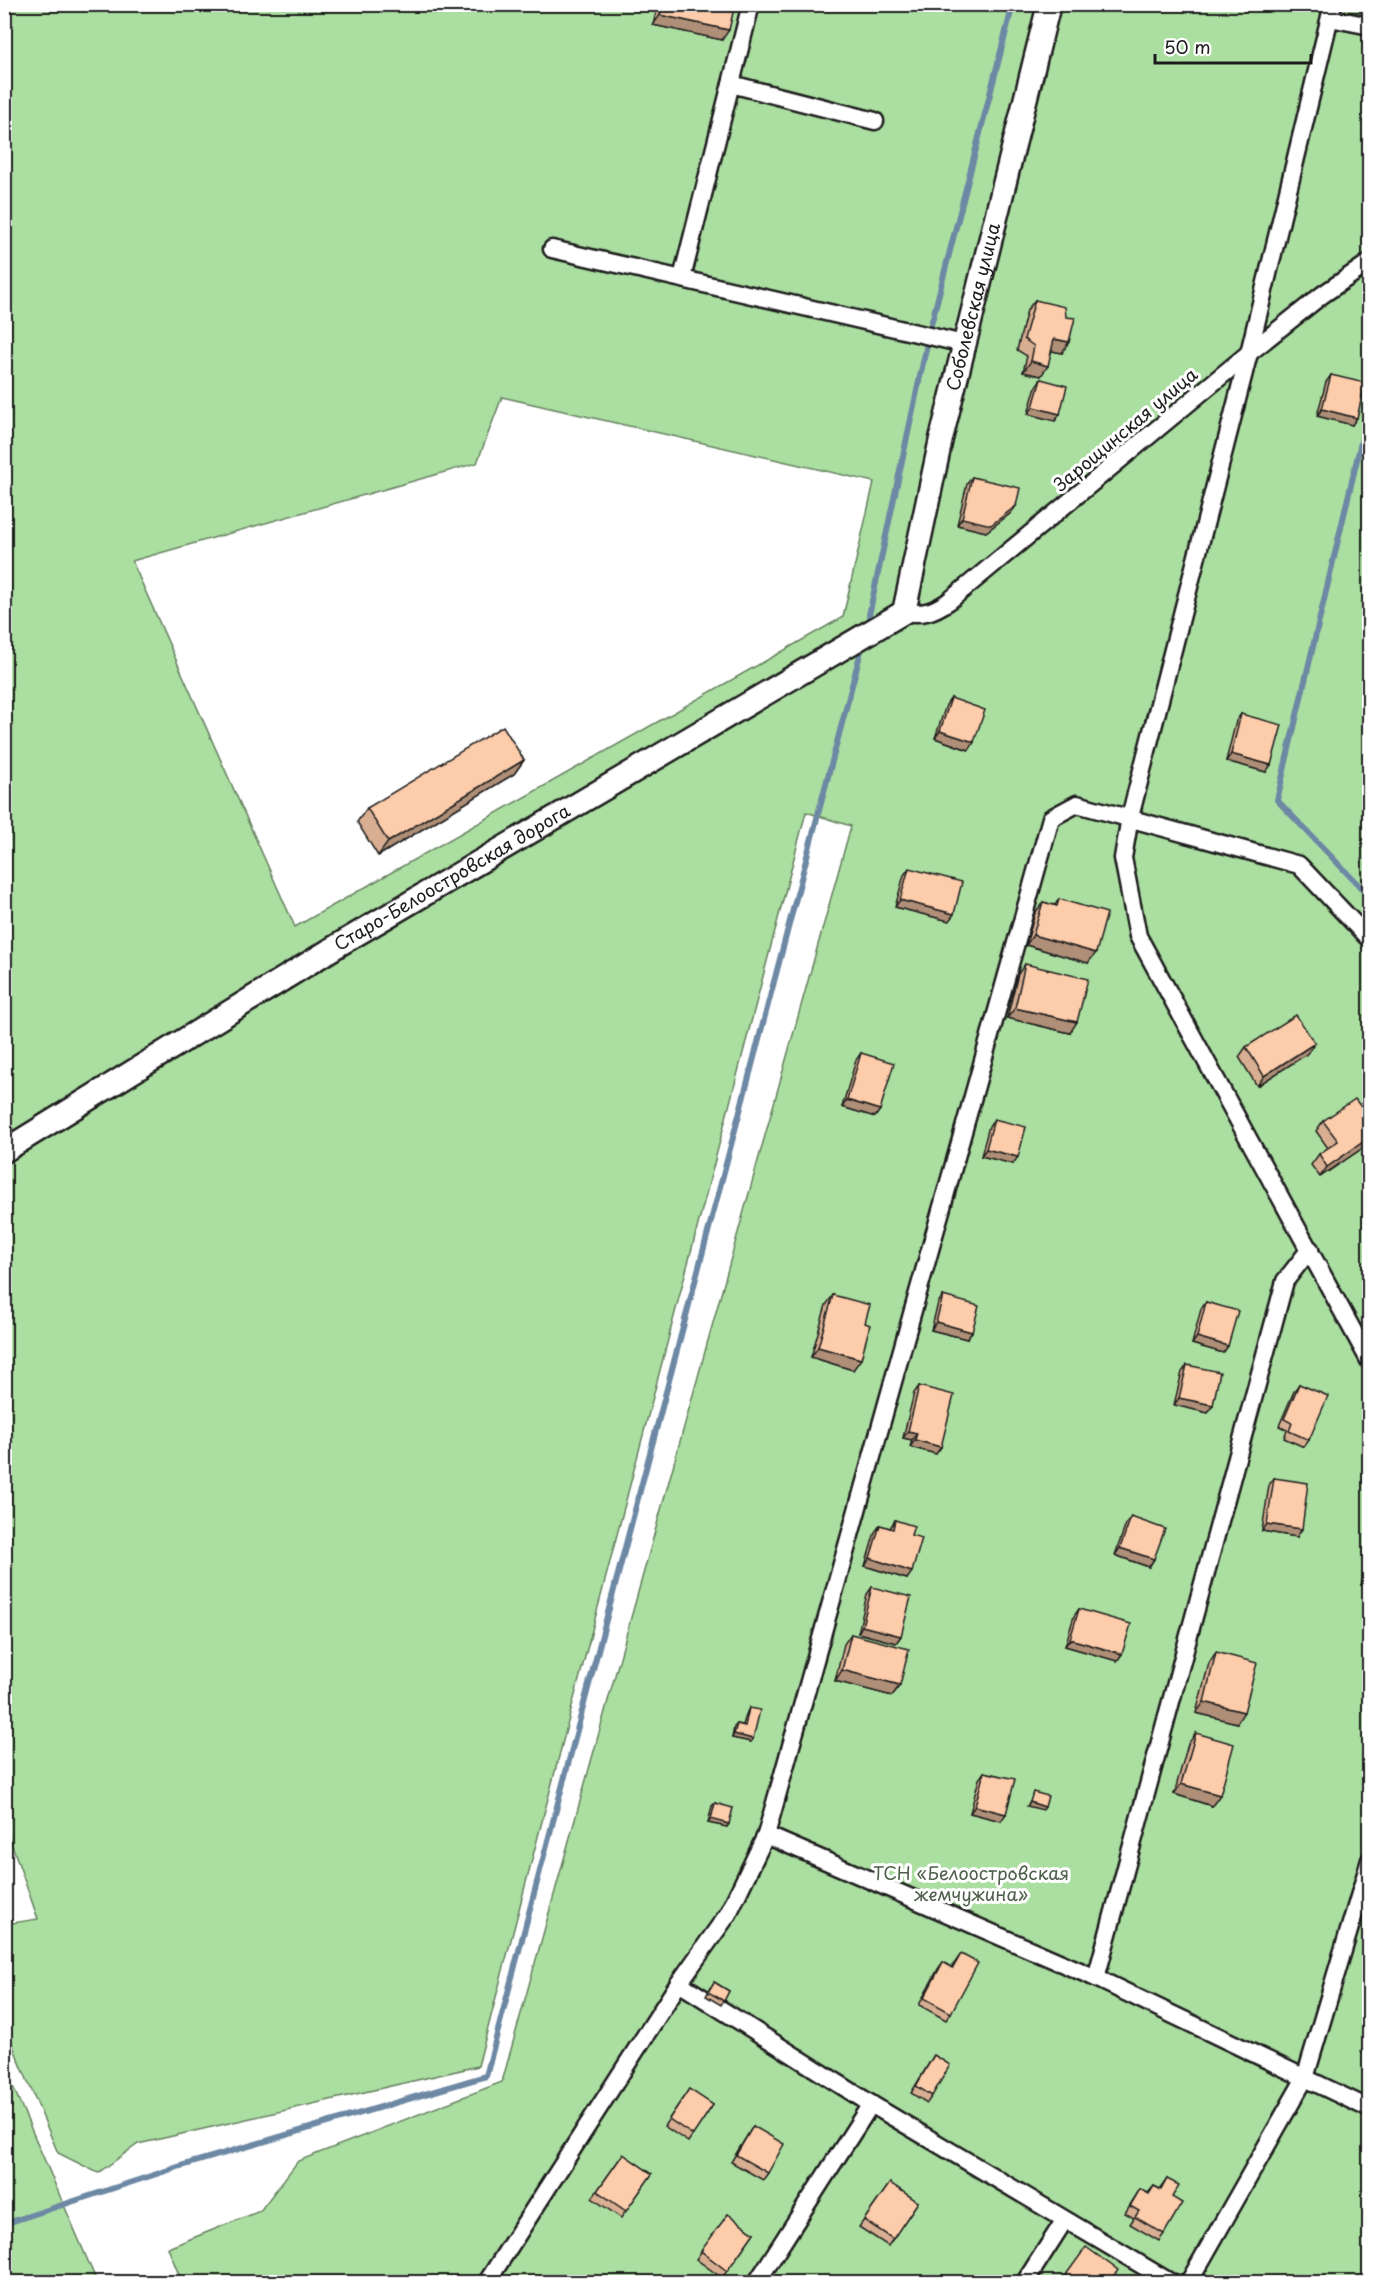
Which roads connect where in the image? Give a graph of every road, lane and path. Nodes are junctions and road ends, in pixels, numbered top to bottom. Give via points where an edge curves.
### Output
1 (751, 4) edge
2 (1049, 4) edge
3 (1331, 11) edge
4 (1370, 26) edge
5 (731, 84) junction
6 (875, 121) dead end
7 (552, 249) dead end
8 (1370, 262) edge
9 (682, 278) junction
10 (964, 344) junction
11 (1249, 353) junction
12 (904, 612) junction
13 (1130, 818) junction
14 (1370, 940) edge
15 (4, 1151) edge
16 (1310, 1249) junction
17 (1370, 1362) edge
18 (766, 1835) junction
19 (1370, 1860) edge
20 (1096, 1978) junction
21 (679, 1983) junction
22 (1305, 2079) junction
23 (871, 2104) junction
24 (1370, 2109) edge
25 (1064, 2221) junction
26 (487, 2283) edge
27 (757, 2283) edge
28 (1025, 2283) edge
29 (1170, 2283) edge
30 (1189, 2283) edge

1 - 5 street
2 - 10 street, Соболевская улица
3 - 4 street
3 - 11 street
5 - 6 street
5 - 9 street
7 - 9 street
8 - 11 street, Зарощинская улица
9 - 10 street
10 - 12 street, Соболевская улица
11 - 12 street, Зарощинская улица via 949,601 921,614
11 - 13 street
12 - 15 street, Старо-Белоостровская дорога via 340,944
13 - 14 street via 1299,865
13 - 16 street via 1123,858 1138,936
13 - 18 street via 1077,804 1051,818
16 - 17 street
16 - 20 street via 1285,1281
18 - 20 street
18 - 21 street via 728,1914
19 - 22 street
20 - 22 street
21 - 23 street
21 - 26 street
22 - 24 street
22 - 30 street
23 - 25 street
23 - 27 street
25 - 28 street
25 - 29 street

